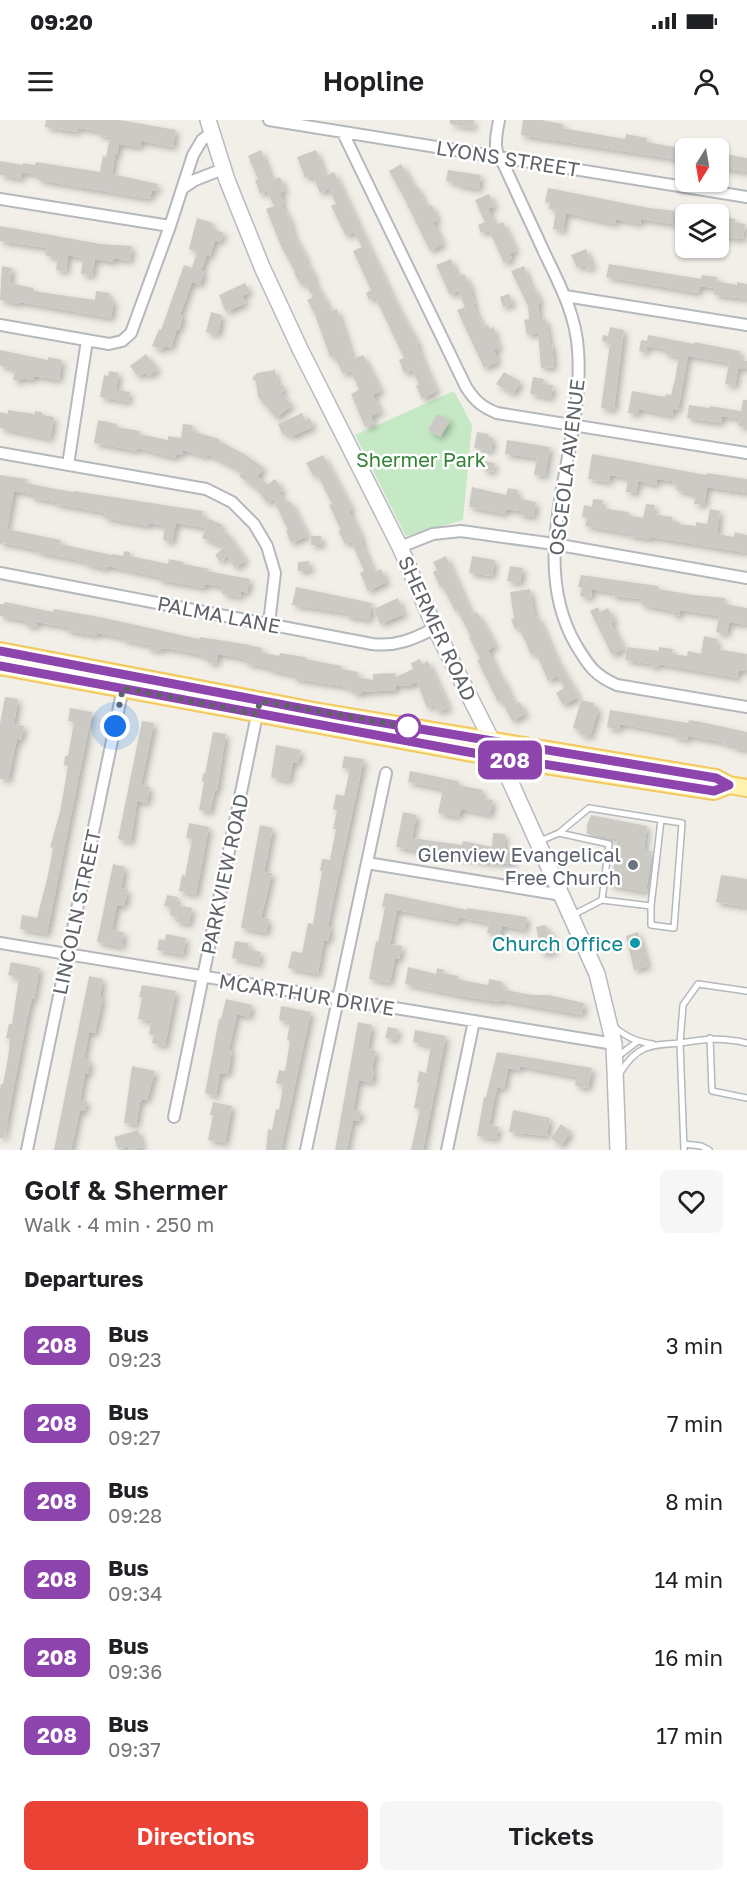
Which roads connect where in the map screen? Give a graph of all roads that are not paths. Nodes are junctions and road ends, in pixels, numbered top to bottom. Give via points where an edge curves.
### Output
1 (269, 120) edge
2 (499, 120) edge
3 (209, 126) edge
4 (343, 133) junction
5 (497, 156) junction
6 (223, 170) junction
7 (183, 188) junction
8 (747, 197) edge
9 (0, 199) edge
10 (170, 226) junction
11 (565, 296) junction
12 (0, 325) edge
13 (747, 325) edge
14 (87, 340) junction
15 (574, 425) junction
16 (0, 453) edge
17 (747, 453) edge
18 (68, 465) junction
19 (554, 544) junction
20 (400, 547) junction
21 (0, 573) edge
22 (747, 578) edge
23 (269, 623) junction
24 (435, 628) junction
25 (0, 651) edge
26 (0, 666) edge
27 (124, 681) junction
28 (258, 707) junction
29 (747, 707) edge
30 (492, 741) junction
31 (500, 758) junction
32 (386, 773) dead end
33 (729, 785) junction
34 (747, 788) edge
35 (661, 820) junction
36 (559, 833) junction
37 (537, 842) junction
38 (367, 863) junction
39 (562, 895) junction
40 (602, 900) junction
41 (651, 906) junction
42 (572, 916) junction
43 (0, 943) edge
44 (66, 954) junction
45 (203, 977) junction
46 (747, 991) edge
47 (338, 999) junction
48 (474, 1021) junction
49 (609, 1021) junction
50 (710, 1038) junction
51 (638, 1041) junction
52 (680, 1043) junction
53 (747, 1043) edge
54 (661, 1044) junction
55 (614, 1052) junction
56 (616, 1080) junction
57 (747, 1098) edge
58 (174, 1117) dead end
59 (684, 1147) edge
60 (27, 1150) edge
61 (306, 1150) edge
62 (447, 1150) edge
63 (618, 1150) edge
64 (709, 1150) edge

1 - 4 street, LYONS STREET
2 - 5 street
3 - 6 main road, SHERMER ROAD
3 - 7 street via 193,155
4 - 5 street, LYONS STREET
4 - 15 street via 474,399 483,408 497,413
5 - 8 street, LYONS STREET
5 - 11 street, OSCEOLA AVENUE
6 - 7 street
6 - 20 main road, SHERMER ROAD via 262,267
7 - 10 street
9 - 10 street
10 - 14 street via 131,333 122,341 109,344
11 - 13 street
11 - 15 street, OSCEOLA AVENUE via 578,350
12 - 14 street
14 - 18 street
15 - 17 street
15 - 19 street, OSCEOLA AVENUE
16 - 18 street
18 - 23 street via 206,489 232,502 254,524 267,546 275,573
19 - 20 street via 461,531 433,534
19 - 22 street
19 - 29 street, OSCEOLA AVENUE via 555,586 562,612 570,633 598,677 617,685
20 - 24 main road, SHERMER ROAD
21 - 23 street, PALMA LANE
23 - 24 street, PALMA LANE via 385,646
24 - 30 main road, SHERMER ROAD
25 - 27 main road
26 - 27 main road
27 - 28 main road
27 - 44 street, LINCOLN STREET
28 - 30 main road
28 - 31 main road
28 - 45 street, PARKVIEW ROAD
30 - 31 main road, SHERMER ROAD
30 - 33 main road via 716,778
31 - 33 main road via 714,791
31 - 37 main road, SHERMER ROAD
32 - 38 street
33 - 34 main road
35 - 36 lane via 589,808
35 - 41 lane
35 - 41 lane via 682,823 674,928 651,925
36 - 37 lane
36 - 40 lane via 609,844
37 - 39 main road, SHERMER ROAD
38 - 39 street
38 - 47 street
39 - 42 main road, SHERMER ROAD
40 - 41 lane
40 - 42 lane
42 - 49 main road, SHERMER ROAD via 597,974
43 - 44 street, MCARTHUR DRIVE
44 - 45 street, MCARTHUR DRIVE
44 - 60 street, LINCOLN STREET
45 - 47 street, MCARTHUR DRIVE
45 - 58 street, PARKVIEW ROAD
46 - 52 lane via 698,984 683,1005
47 - 48 street, MCARTHUR DRIVE
47 - 61 street
48 - 55 street, MCARTHUR DRIVE
48 - 62 street
49 - 51 lane
49 - 55 main road, SHERMER ROAD
50 - 52 lane
50 - 53 lane
50 - 57 lane via 712,1091
51 - 54 lane
51 - 55 lane
52 - 54 lane
52 - 59 lane
54 - 56 lane via 638,1050
55 - 56 main road, SHERMER ROAD
56 - 63 main road, SHERMER ROAD
59 - 64 lane via 701,1146

